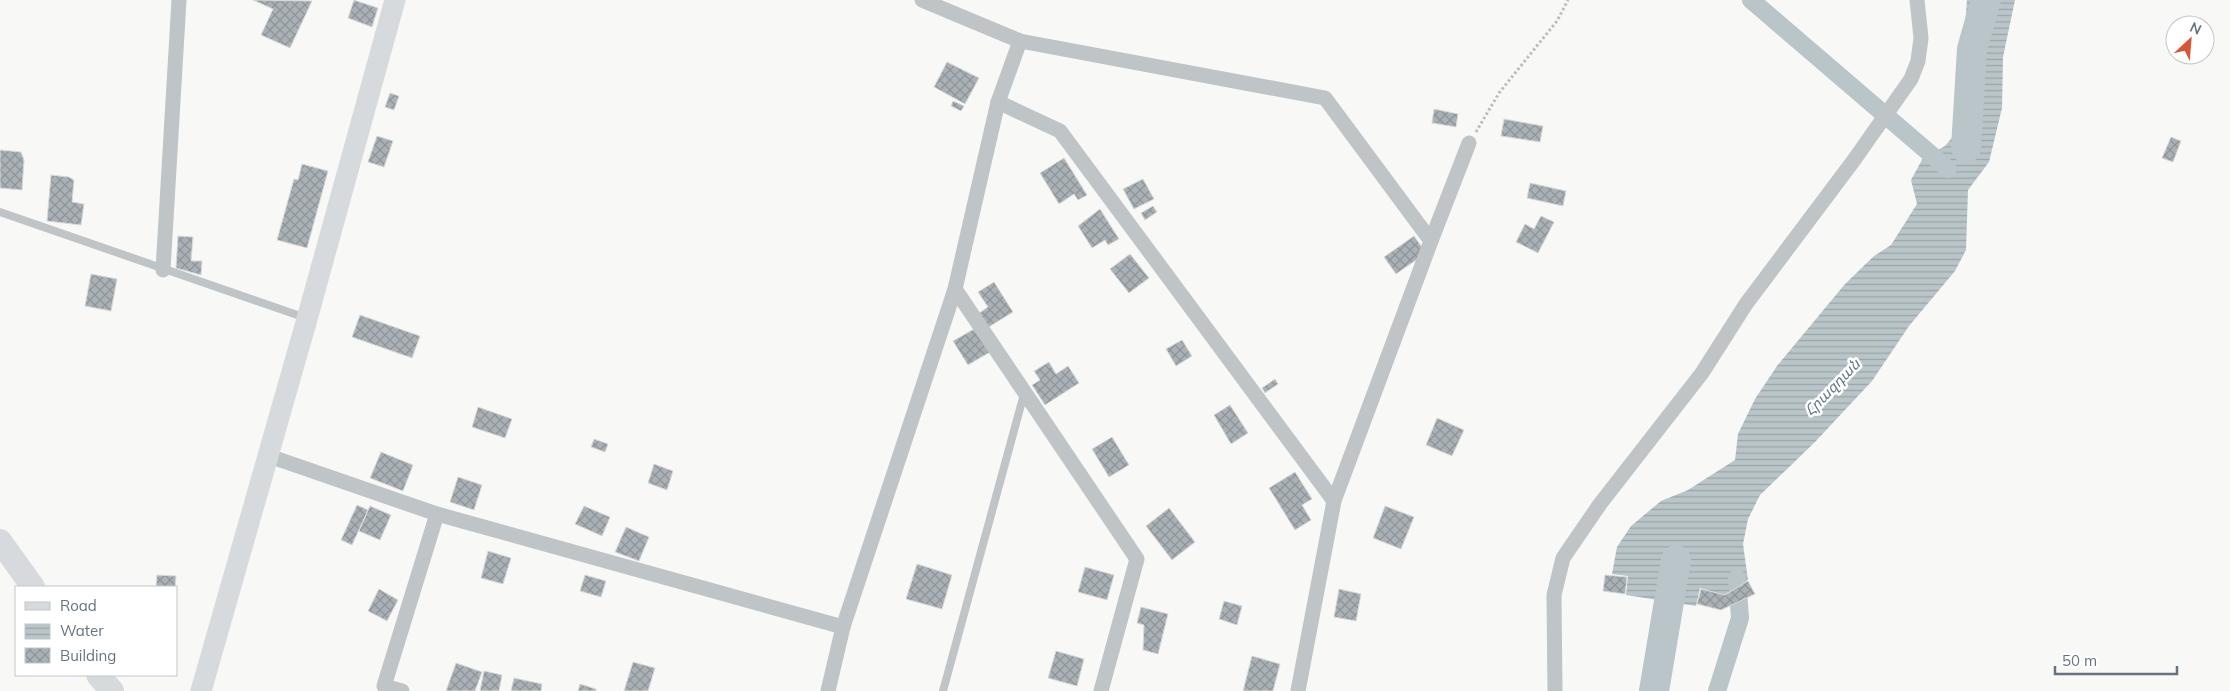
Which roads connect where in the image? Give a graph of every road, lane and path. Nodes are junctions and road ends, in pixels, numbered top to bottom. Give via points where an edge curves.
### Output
1 (179, 0) edge
2 (395, 0) edge
3 (922, 0) edge
4 (1568, 0) edge
5 (1917, 0) edge
6 (1020, 41) junction
7 (998, 102) junction
8 (1469, 143) joint
9 (0, 212) edge
10 (1431, 241) junction
11 (163, 270) junction
12 (955, 289) junction
13 (307, 319) junction
14 (1024, 392) junction
15 (269, 456) junction
16 (1334, 501) junction
17 (437, 514) junction
18 (0, 541) edge
19 (32, 586) edge
20 (843, 627) junction
21 (99, 676) edge
22 (383, 688) edge
23 (112, 691) edge
24 (200, 691) edge
25 (402, 691) edge
26 (828, 691) edge
27 (942, 691) edge
28 (1102, 691) edge
29 (1298, 691) edge
30 (1555, 691) edge

1 - 11 street
2 - 13 street
3 - 6 street
4 - 8 path via 1557,21 1500,93
5 - 30 street via 1921,38 1918,61 1911,79 1746,304 1702,373 1600,504 1563,558 1554,595
6 - 7 street
6 - 10 street via 1325,98
7 - 12 street
7 - 16 street via 1060,131
8 - 10 street
9 - 11 lane
10 - 16 street
11 - 13 lane
12 - 14 street
12 - 20 street
13 - 15 street
14 - 27 lane
14 - 28 street via 1137,559
15 - 17 street
15 - 24 street
16 - 29 street
17 - 20 street
17 - 22 street
18 - 19 main road
20 - 26 street
21 - 23 main road
22 - 25 street

